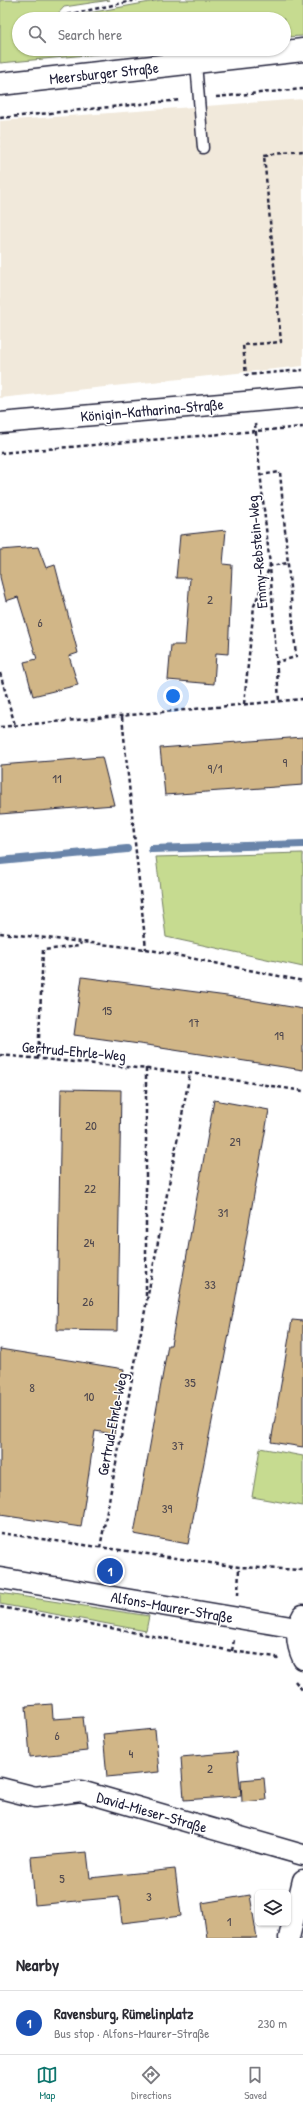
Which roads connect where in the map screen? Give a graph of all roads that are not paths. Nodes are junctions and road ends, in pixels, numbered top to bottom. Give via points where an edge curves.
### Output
1 (303, 50) edge
2 (291, 51) edge
3 (254, 56) edge
4 (196, 63) junction
5 (0, 84) edge
6 (203, 148) dead end
7 (303, 398) edge
8 (0, 423) edge
9 (0, 1578) edge
10 (300, 1622) edge
11 (303, 1659) edge
12 (0, 1788) edge
13 (303, 1855) edge
14 (303, 1880) edge
15 (289, 1938) edge

1 - 2 street, Meersburger Straße
3 - 4 street, Meersburger Straße
4 - 5 street, Meersburger Straße
4 - 6 lane
7 - 8 street, Königin-Katharina-Straße
9 - 10 street, Alfons-Maurer-Straße via 237,1618
10 - 11 street via 297,1639
12 - 13 street, David-Mieser-Straße via 35,1797 81,1791
14 - 15 street

